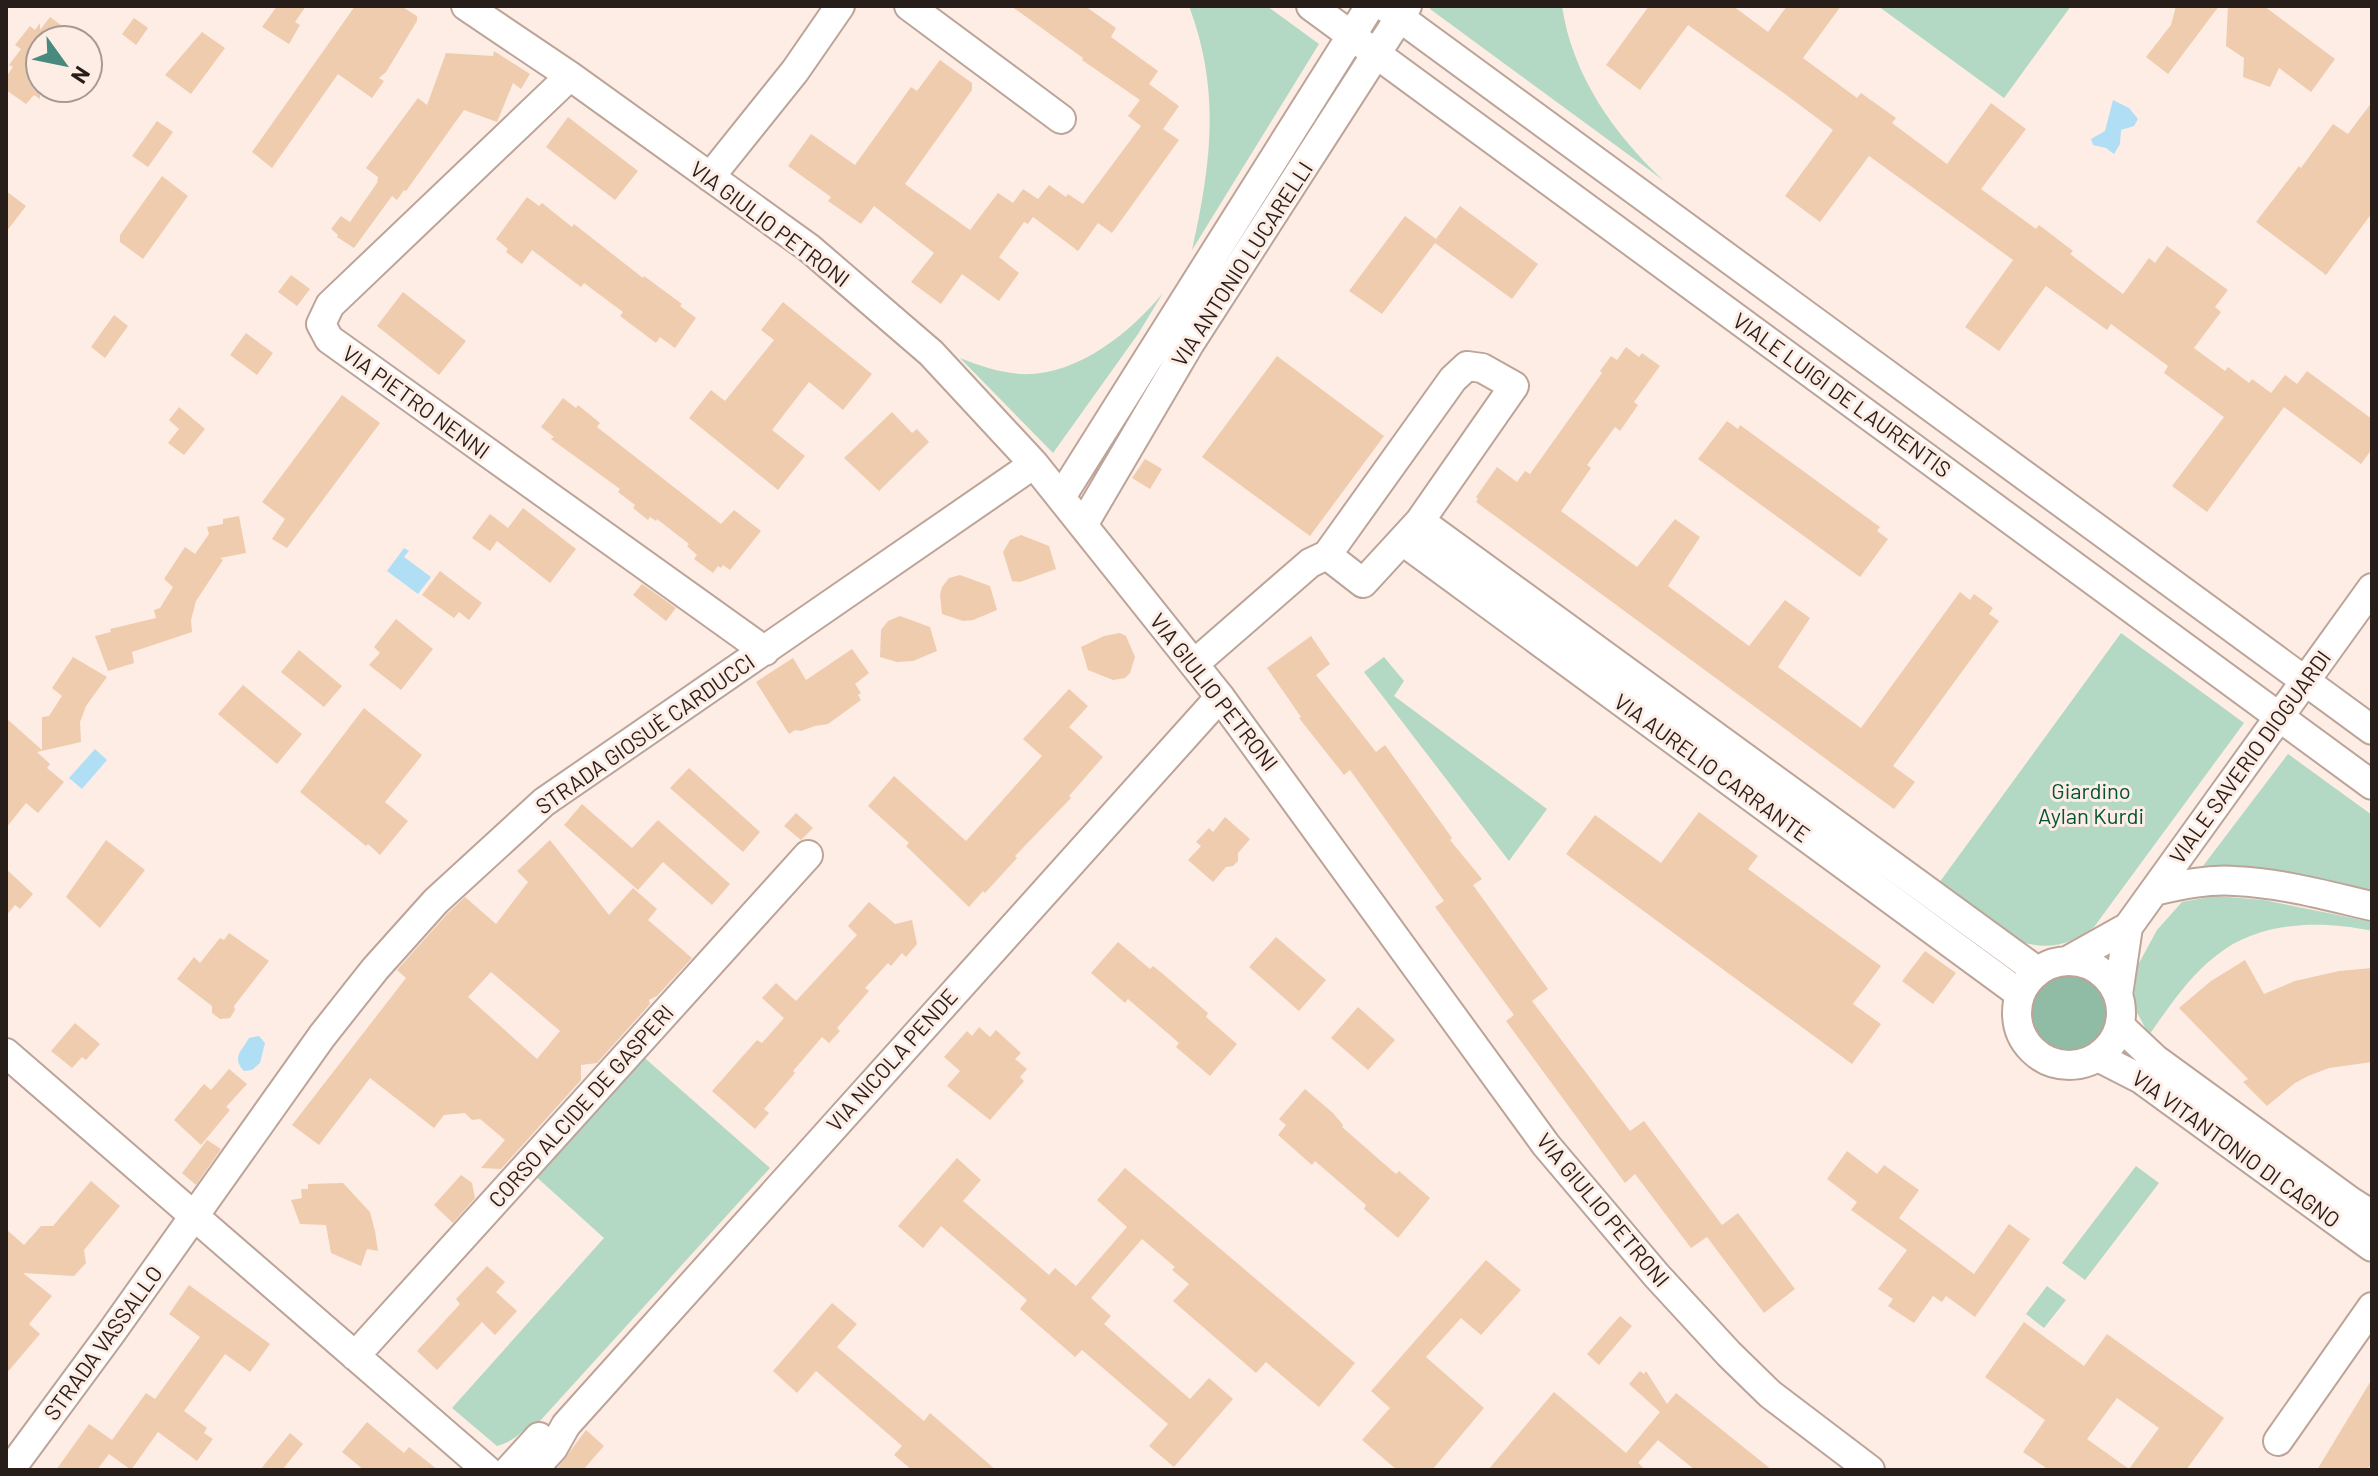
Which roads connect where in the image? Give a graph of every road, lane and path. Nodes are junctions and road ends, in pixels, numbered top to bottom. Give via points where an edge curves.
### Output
1 (466, 6) edge
2 (840, 6) edge
3 (909, 6) edge
4 (1311, 6) edge
5 (1370, 6) edge
6 (1397, 10) edge
7 (1351, 34) junction
8 (1376, 53) junction
9 (570, 76) junction
10 (1061, 119) dead end
11 (710, 177) junction
12 (1034, 464) junction
13 (1061, 497) junction
14 (1083, 525) junction
15 (1412, 532) junction
16 (1327, 555) junction
17 (2372, 588) edge
18 (765, 651) junction
19 (1194, 664) junction
20 (2305, 681) junction
21 (1220, 697) junction
22 (2280, 716) junction
23 (2372, 730) edge
24 (2372, 785) edge
25 (808, 855) dead end
26 (2154, 891) junction
27 (2372, 906) edge
28 (2128, 927) junction
29 (2069, 960) junction
30 (2037, 971) junction
31 (2020, 994) junction
32 (2118, 995) junction
33 (2120, 1026) junction
34 (6, 1053) edge
35 (2098, 1057) junction
36 (2372, 1215) edge
37 (195, 1216) junction
38 (2372, 1247) edge
39 (2372, 1307) edge
40 (2372, 1341) edge
41 (2340, 1353) junction
42 (355, 1356) junction
43 (566, 1425) junction
44 (2278, 1441) dead end
45 (10, 1470) edge
46 (487, 1470) edge
47 (509, 1470) edge
48 (533, 1470) edge
49 (1870, 1470) edge

1 - 9 street, VIA GIULIO PETRONI
2 - 11 street
3 - 10 street
4 - 7 street, VIALE LUIGI DE LAURENTIS
5 - 7 street, VIA ANTONIO LUCARELLI
6 - 8 street, VIA ANTONIO LUCARELLI
6 - 20 street, VIALE LUIGI DE LAURENTIS
7 - 8 street, VIALE LUIGI DE LAURENTIS
7 - 13 street, VIA ANTONIO LUCARELLI
8 - 14 street, VIA ANTONIO LUCARELLI via 1190,343
8 - 22 street, VIALE LUIGI DE LAURENTIS
9 - 11 street, VIA GIULIO PETRONI
9 - 18 street, VIA PIETRO NENNI via 330,305 321,324 329,339
11 - 12 street, VIA GIULIO PETRONI via 809,248 931,353
12 - 13 street, VIA GIULIO PETRONI
12 - 18 street, STRADA GIOSUÈ CARDUCCI
13 - 14 street, VIA GIULIO PETRONI
14 - 19 street, VIA GIULIO PETRONI
15 - 16 street via 1363,583
15 - 16 street via 1514,386 1482,368 1467,366 1453,379
15 - 30 street, VIA AURELIO CARRANTE
15 - 31 street, VIA AURELIO CARRANTE
16 - 19 street via 1310,563
17 - 20 street, VIALE SAVERIO DIOGUARDI
18 - 37 street, STRADA GIOSUÈ CARDUCCI via 544,802 436,901 322,1036
19 - 21 street, VIA GIULIO PETRONI
20 - 22 street, VIALE SAVERIO DIOGUARDI
20 - 23 street, VIALE LUIGI DE LAURENTIS
21 - 43 street, VIA NICOLA PENDE
21 - 49 street, VIA GIULIO PETRONI via 1576,1181 1729,1354 1770,1394
22 - 24 street, VIALE LUIGI DE LAURENTIS
22 - 26 street, VIALE SAVERIO DIOGUARDI
25 - 42 street, CORSO ALCIDE DE GASPERI
26 - 27 street via 2236,881
26 - 28 street, VIALE SAVERIO DIOGUARDI
28 - 29 street, VIALE SAVERIO DIOGUARDI
28 - 32 street, VIALE SAVERIO DIOGUARDI
29 - 30 street
29 - 32 street via 2097,969
30 - 31 street
31 - 35 street via 2018,1027 2036,1054 2066,1065
32 - 33 street
33 - 35 street
33 - 36 street, VIA VITANTONIO DI CAGNO via 2155,1059
34 - 37 street
35 - 38 street, VIA VITANTONIO DI CAGNO via 2141,1079
37 - 42 street
37 - 45 street, STRADA VASSALLO
39 - 41 street
40 - 41 street
41 - 44 street
42 - 46 street
43 - 47 street, VIA NICOLA PENDE via 540,1437
43 - 48 street, VIA NICOLA PENDE

